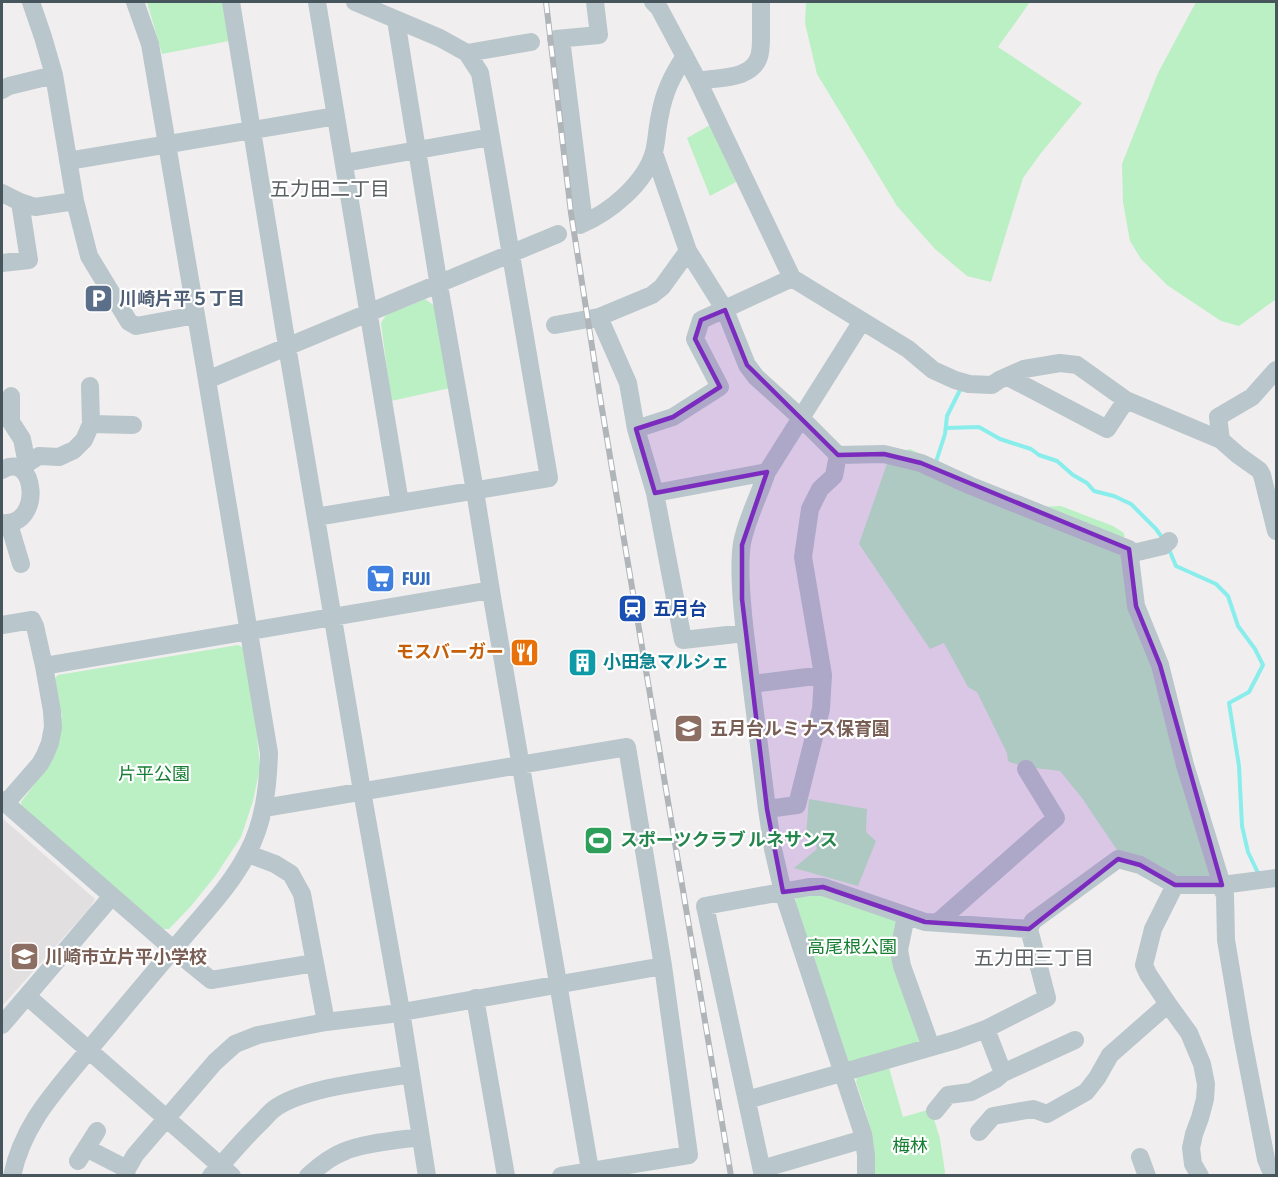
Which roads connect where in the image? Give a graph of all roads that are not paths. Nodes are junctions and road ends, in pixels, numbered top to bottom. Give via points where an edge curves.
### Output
1 (31, 2) edge
2 (135, 2) edge
3 (231, 2) edge
4 (317, 2) edge
5 (357, 2) edge
6 (595, 2) edge
7 (653, 2) edge
8 (761, 2) edge
9 (396, 20) junction
10 (531, 42) dead end
11 (467, 53) junction
12 (685, 56) junction
13 (54, 75) junction
14 (699, 81) junction
15 (2, 90) edge
16 (336, 116) junction
17 (253, 130) junction
18 (491, 137) junction
19 (167, 145) junction
20 (418, 150) junction
21 (654, 153) junction
22 (68, 161) junction
23 (344, 163) junction
24 (2, 193) edge
25 (75, 201) junction
26 (20, 202) junction
27 (558, 234) dead end
28 (688, 251) junction
29 (510, 254) junction
30 (2, 263) edge
31 (792, 278) junction
32 (439, 283) junction
33 (725, 310) junction
34 (367, 313) junction
35 (196, 315) junction
36 (599, 317) junction
37 (862, 321) junction
38 (555, 325) dead end
39 (287, 346) junction
40 (1276, 370) edge
41 (1008, 377) junction
42 (207, 380) junction
43 (90, 386) dead end
44 (11, 396) dead end
45 (1126, 400) junction
46 (800, 417) junction
47 (91, 424) junction
48 (133, 425) dead end
49 (636, 429) junction
50 (1221, 440) junction
51 (838, 455) junction
52 (16, 467) edge
53 (767, 472) junction
54 (475, 491) junction
55 (655, 493) junction
56 (400, 504) junction
57 (316, 517) junction
58 (5, 523) edge
59 (1276, 531) edge
60 (1166, 544) dead end
61 (1129, 554) junction
62 (21, 564) dead end
63 (490, 590) junction
64 (333, 616) junction
65 (2, 625) edge
66 (249, 632) junction
67 (745, 633) junction
68 (44, 666) junction
69 (823, 675) junction
70 (752, 684) junction
71 (521, 764) junction
72 (1026, 769) dead end
73 (362, 791) junction
74 (4, 802) edge
75 (264, 808) junction
76 (767, 809) junction
77 (248, 854) junction
78 (1276, 878) edge
79 (1174, 885) junction
80 (1222, 885) junction
81 (783, 892) junction
82 (112, 896) junction
83 (906, 916) junction
84 (937, 923) junction
85 (1029, 929) junction
86 (174, 950) junction
87 (315, 963) junction
88 (663, 966) junction
89 (558, 984) junction
90 (27, 996) junction
91 (476, 998) junction
92 (1168, 1004) junction
93 (401, 1011) junction
94 (326, 1022) junction
95 (2, 1025) edge
96 (986, 1029) junction
97 (1075, 1040) dead end
98 (931, 1047) junction
99 (88, 1050) junction
100 (843, 1072) junction
101 (1003, 1073) junction
102 (411, 1074) junction
103 (747, 1100) junction
104 (935, 1111) dead end
105 (167, 1118) junction
106 (97, 1131) dead end
107 (980, 1132) dead end
108 (421, 1137) junction
109 (864, 1139) junction
110 (1140, 1157) dead end
111 (127, 1172) edge
112 (222, 1172) edge
113 (762, 1172) edge
114 (591, 1173) edge
115 (12, 1176) edge
116 (308, 1176) edge
117 (427, 1176) edge
118 (507, 1176) edge
119 (561, 1176) edge
120 (866, 1176) edge
121 (1147, 1176) edge
122 (1200, 1176) edge
123 (1273, 1176) edge

1 - 13 street
2 - 19 street via 150,44
3 - 17 street
4 - 16 street
5 - 9 street
6 - 21 street via 599,35 559,39 582,224 595,219 625,195 642,178
7 - 12 street
8 - 14 street via 761,51 757,61 741,74
9 - 11 street
9 - 20 street
10 - 11 street
11 - 18 street via 480,74
12 - 14 street
12 - 21 street via 664,96
13 - 15 street
13 - 22 street
14 - 31 street
16 - 17 street
16 - 23 street
17 - 19 street
17 - 39 street
18 - 20 street
18 - 29 street
19 - 22 street
19 - 35 street
20 - 23 street
20 - 32 street
21 - 28 street
22 - 25 street
23 - 34 street
24 - 26 street
25 - 26 street via 35,207
25 - 35 street via 89,256 129,322 136,326
26 - 30 street via 29,260
27 - 29 street
28 - 33 street
28 - 36 street via 652,295
29 - 32 street
29 - 54 street via 549,478
31 - 33 street
31 - 37 street
32 - 34 street
32 - 54 street
33 - 46 street via 747,365
33 - 49 street via 701,320 695,339 720,387 674,417
34 - 39 street
34 - 56 street
35 - 42 street
36 - 38 street
36 - 49 street via 628,383
37 - 41 street via 908,349 933,370 955,380 992,385
37 - 46 street
39 - 42 street
39 - 57 street
40 - 50 street via 1252,397 1218,417
41 - 45 street via 1024,369 1060,363 1077,365
41 - 45 street via 1107,429
42 - 66 street
43 - 47 street
44 - 52 street via 11,422 22,440
45 - 50 street
46 - 51 street
46 - 53 street
47 - 48 street
47 - 52 street via 74,450 59,457 39,456
49 - 55 street
50 - 59 street via 1259,470
51 - 61 street via 884,454 921,463 1129,549
51 - 69 street via 834,476 820,489 810,509 803,557
52 - 58 street via 27,475 30,499 16,522
53 - 55 street
53 - 67 street via 742,545
54 - 56 street
54 - 63 street
55 - 67 street via 683,640
56 - 57 street
57 - 64 street
58 - 62 street
60 - 61 street
61 - 80 street via 1136,606 1160,665 1185,765
63 - 64 street
63 - 71 street
64 - 66 street
64 - 73 street
65 - 68 street via 32,620
66 - 68 street
66 - 75 street via 269,753
67 - 70 street
68 - 74 street via 53,727 50,743 40,764
69 - 70 street
69 - 76 street via 821,709 797,805
70 - 76 street
71 - 73 street
71 - 88 street via 627,747
71 - 89 street
72 - 84 street via 1056,818
73 - 75 street
73 - 93 street
74 - 82 street
75 - 77 street
76 - 81 street
77 - 86 street
77 - 87 street via 291,874 302,894
78 - 80 street
79 - 80 street
79 - 85 street via 1140,865 1118,859 1033,921
79 - 92 street via 1153,929 1144,965
80 - 123 street via 1226,940 1242,1035 1266,1160
81 - 83 street via 823,887
81 - 100 street
81 - 103 street via 705,906
82 - 86 street
82 - 90 street
83 - 84 street
83 - 98 street via 899,950 902,966
84 - 85 street
85 - 96 street via 1047,998
86 - 87 street via 211,980
86 - 99 street
87 - 94 street
88 - 89 street
88 - 114 street via 689,1155
89 - 91 street
89 - 114 street
90 - 95 street
90 - 99 street
91 - 93 street
91 - 118 street
92 - 107 street via 1110,1054 1086,1092 1047,1114 1033,1109 993,1116
92 - 122 street via 1189,1033 1206,1084 1191,1148
93 - 94 street
93 - 102 street
94 - 105 street via 258,1035 235,1044 214,1062
96 - 98 street
96 - 101 street
97 - 101 street
98 - 100 street
99 - 105 street
99 - 115 street via 32,1123
100 - 103 street
100 - 109 street
101 - 104 street via 971,1092 948,1095
102 - 108 street
102 - 112 street via 297,1097 274,1109 253,1130
103 - 113 street
105 - 111 street via 135,1155
105 - 112 street
106 - 111 street via 82,1154
108 - 116 street via 344,1151
108 - 117 street
109 - 113 street
109 - 120 street
110 - 121 street
114 - 119 street

